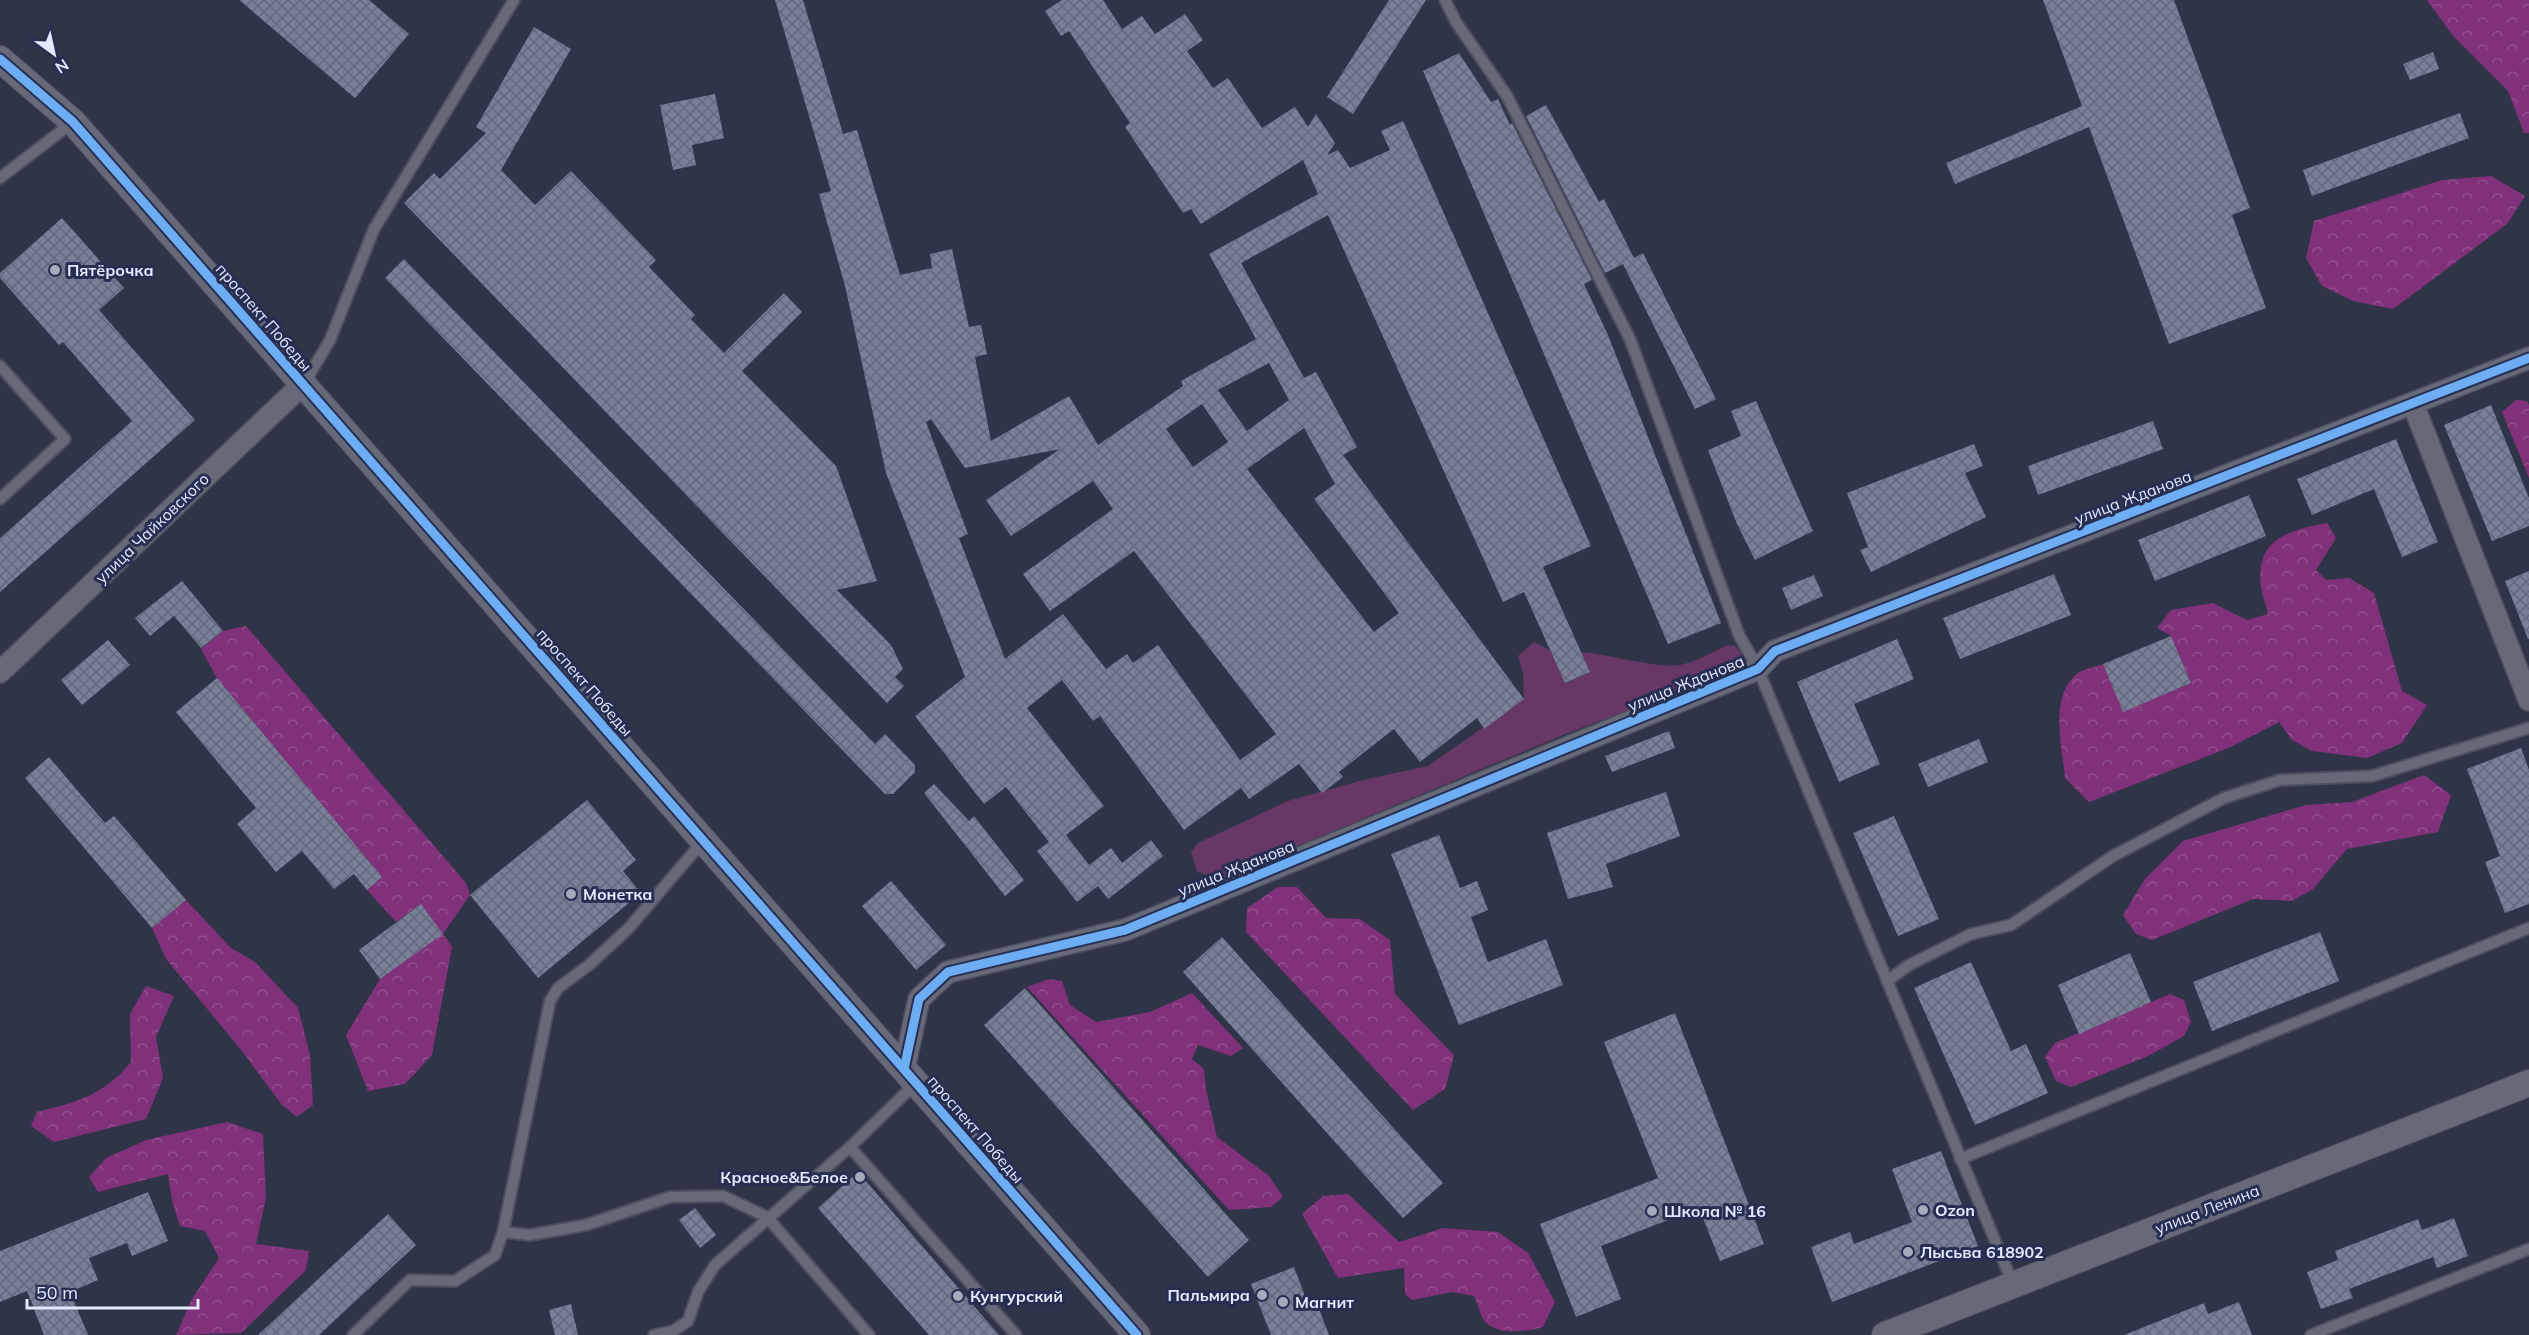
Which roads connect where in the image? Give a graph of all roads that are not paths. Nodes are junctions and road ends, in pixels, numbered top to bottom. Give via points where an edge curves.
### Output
1 (514, 0) edge
2 (1445, 0) edge
3 (0, 59) edge
4 (73, 122) junction
5 (0, 178) edge
6 (2529, 358) edge
7 (0, 366) edge
8 (303, 384) junction
9 (2413, 404) junction
10 (0, 499) edge
11 (4, 662) edge
12 (1758, 669) junction
13 (2529, 700) edge
14 (2529, 728) edge
15 (703, 840) junction
16 (2529, 928) edge
17 (1887, 981) junction
18 (910, 1076) junction
19 (2529, 1083) edge
20 (850, 1147) junction
21 (1960, 1159) junction
22 (767, 1217) junction
23 (503, 1232) junction
24 (2529, 1249) edge
25 (2013, 1286) junction
26 (1128, 1330) edge
27 (353, 1335) edge
28 (654, 1335) edge
29 (868, 1335) edge
30 (1016, 1335) edge
31 (1885, 1335) edge
32 (2311, 1335) edge

1 - 8 lane via 374,229 330,340
2 - 12 lane via 1507,96 1630,339 1739,636
3 - 4 street, проспект Победы
4 - 5 lane
4 - 8 street, проспект Победы
6 - 9 street, улица Жданова
7 - 10 lane via 65,439
8 - 11 street, улица Чайковского
8 - 15 street, проспект Победы
9 - 12 street, улица Жданова via 1775,651
9 - 13 street
12 - 17 lane
12 - 18 street, улица Жданова via 1125,930 948,972 919,999
14 - 17 lane via 2372,776 2280,780 2224,798 2113,856 2010,925 1971,934 1909,965
15 - 18 street, проспект Победы
15 - 23 lane via 629,928 558,988 550,1001
16 - 21 lane
17 - 21 lane
18 - 20 lane
18 - 26 street, проспект Победы
19 - 25 street, улица Ленина
20 - 22 lane
20 - 30 lane
21 - 25 lane
22 - 23 lane via 723,1196 670,1197 586,1225 530,1235
22 - 28 lane via 715,1265 698,1292 688,1321 673,1331
22 - 29 lane
23 - 27 lane via 495,1255 455,1281 410,1281
24 - 32 lane
25 - 31 street, улица Ленина

